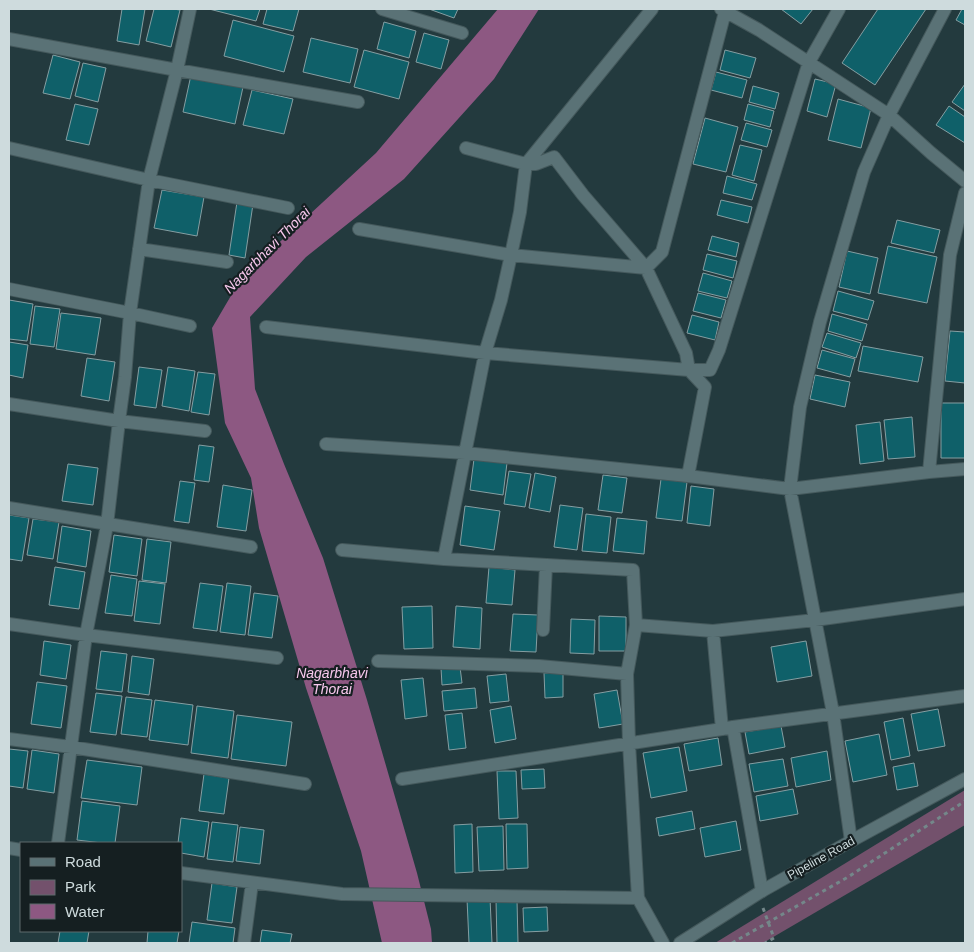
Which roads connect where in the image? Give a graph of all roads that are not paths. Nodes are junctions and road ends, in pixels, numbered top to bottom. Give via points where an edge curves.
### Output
1 (190, 9) edge
2 (382, 9) edge
3 (652, 9) edge
4 (840, 9) edge
5 (944, 9) edge
6 (723, 10) edge
7 (405, 12) edge
8 (462, 33) dead end
9 (9, 39) edge
10 (808, 62) junction
11 (177, 70) junction
12 (358, 102) dead end
13 (889, 115) junction
14 (9, 148) edge
15 (466, 148) dead end
16 (526, 164) junction
17 (149, 180) junction
18 (965, 182) edge
19 (965, 193) edge
20 (288, 208) dead end
21 (359, 229) dead end
22 (139, 249) junction
23 (511, 255) junction
24 (227, 262) dead end
25 (646, 268) junction
26 (9, 289) edge
27 (130, 312) junction
28 (190, 326) dead end
29 (266, 327) dead end
30 (485, 353) junction
31 (689, 370) junction
32 (9, 404) edge
33 (118, 421) junction
34 (205, 431) dead end
35 (326, 444) dead end
36 (465, 453) junction
37 (965, 469) edge
38 (930, 472) junction
39 (688, 476) junction
40 (790, 489) junction
41 (9, 508) edge
42 (107, 525) junction
43 (251, 547) dead end
44 (342, 550) dead end
45 (444, 559) junction
46 (546, 565) junction
47 (965, 599) edge
48 (815, 620) junction
49 (9, 624) edge
50 (636, 625) junction
51 (543, 630) dead end
52 (713, 631) junction
53 (86, 635) junction
54 (277, 658) dead end
55 (378, 661) dead end
56 (627, 674) junction
57 (965, 696) edge
58 (833, 713) junction
59 (728, 728) junction
60 (9, 739) edge
61 (629, 743) junction
62 (71, 747) junction
63 (402, 778) dead end
64 (965, 779) edge
65 (304, 784) dead end
66 (851, 841) junction
67 (58, 842) edge
68 (182, 873) edge
69 (252, 883) junction
70 (762, 891) junction
71 (638, 898) junction
72 (244, 943) edge
73 (664, 943) edge
74 (680, 943) edge

1 - 11 street
2 - 7 street
3 - 16 street
4 - 10 street
5 - 13 street
6 - 10 street
6 - 25 street via 662,252
7 - 8 street
9 - 11 street
10 - 13 street
10 - 31 street via 719,350 710,370
11 - 12 street
11 - 17 street
13 - 18 street
13 - 40 street via 864,172 820,322 800,407
14 - 17 street
15 - 16 street
16 - 23 street
16 - 25 street via 554,157
17 - 20 street
17 - 22 street
19 - 38 street via 950,255
21 - 23 street
22 - 24 street
22 - 27 street
23 - 25 street
23 - 30 street
25 - 31 street via 686,353
26 - 27 street
27 - 28 street
27 - 33 street
29 - 30 street
30 - 31 street
30 - 36 street
31 - 39 street via 705,387
32 - 33 street
33 - 34 street
33 - 42 street
35 - 36 street
36 - 39 street
36 - 45 street
37 - 38 street
38 - 40 street
39 - 40 street
40 - 48 street
41 - 42 street
42 - 43 street
42 - 53 street
44 - 45 street
45 - 46 street
46 - 50 street via 633,570
46 - 51 street
47 - 48 street
48 - 52 street
48 - 58 street
49 - 53 street
50 - 52 street
50 - 56 street
52 - 59 street
53 - 54 street
53 - 62 street
55 - 56 street via 539,666
56 - 61 street
57 - 58 street
58 - 59 street
58 - 66 street
59 - 61 street
59 - 70 street
60 - 62 street
61 - 63 street
61 - 71 street
62 - 65 street
62 - 67 street
64 - 66 street, Pipeline Road
66 - 70 street, Pipeline Road
68 - 69 street
69 - 71 street via 342,894
69 - 72 street
70 - 74 street, Pipeline Road
71 - 73 street

